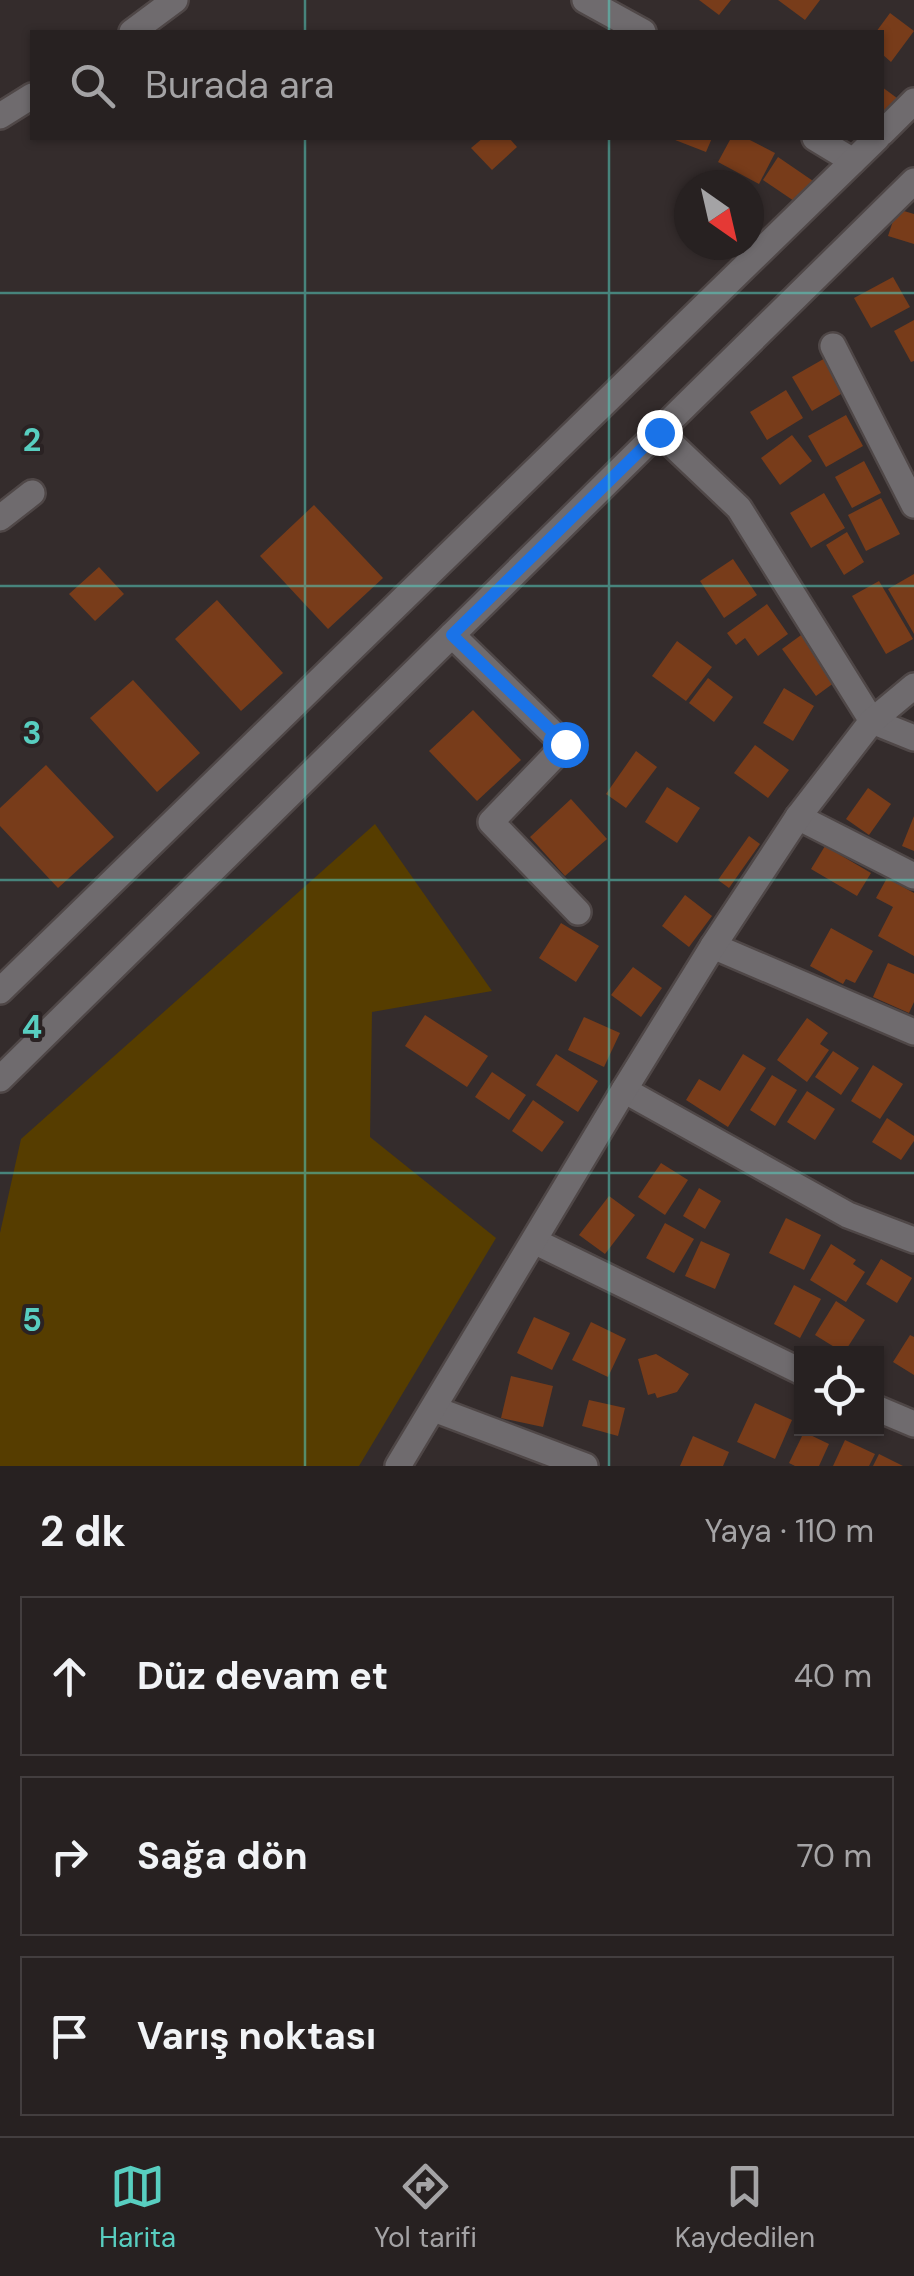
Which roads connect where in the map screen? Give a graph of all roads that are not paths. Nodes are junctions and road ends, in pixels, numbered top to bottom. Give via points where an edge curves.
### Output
1 (175, 0) edge
2 (585, 0) edge
3 (135, 30) edge
4 (639, 30) edge
5 (30, 97) edge
6 (914, 101) edge
7 (0, 116) edge
8 (884, 130) edge
9 (818, 140) edge
10 (874, 140) edge
11 (852, 162) junction
12 (914, 181) edge
13 (833, 346) dead end
14 (659, 432) junction
15 (32, 494) dead end
16 (914, 505) edge
17 (0, 518) edge
18 (452, 635) junction
19 (914, 686) edge
20 (872, 722) junction
21 (914, 738) edge
22 (798, 817) junction
23 (914, 876) edge
24 (578, 912) dead end
25 (713, 946) junction
26 (0, 991) edge
27 (914, 1032) edge
28 (0, 1079) edge
29 (624, 1090) junction
30 (914, 1240) edge
31 (534, 1242) junction
32 (794, 1368) edge
33 (434, 1409) junction
34 (884, 1411) edge
35 (914, 1424) edge
36 (398, 1466) edge
37 (585, 1466) edge

1 - 3 street
2 - 4 street
5 - 7 street
6 - 8 street
9 - 11 street
10 - 11 street
11 - 26 street
12 - 14 street
13 - 16 street
14 - 18 street
14 - 20 street via 739,508
15 - 17 street
18 - 24 street via 565,744 491,822
18 - 28 street
19 - 20 street
20 - 21 street
20 - 22 street
22 - 23 street
22 - 25 street
25 - 27 street
25 - 29 street
29 - 30 street via 848,1215
29 - 31 street
31 - 32 street
31 - 33 street
33 - 36 street
33 - 37 street
34 - 35 street

